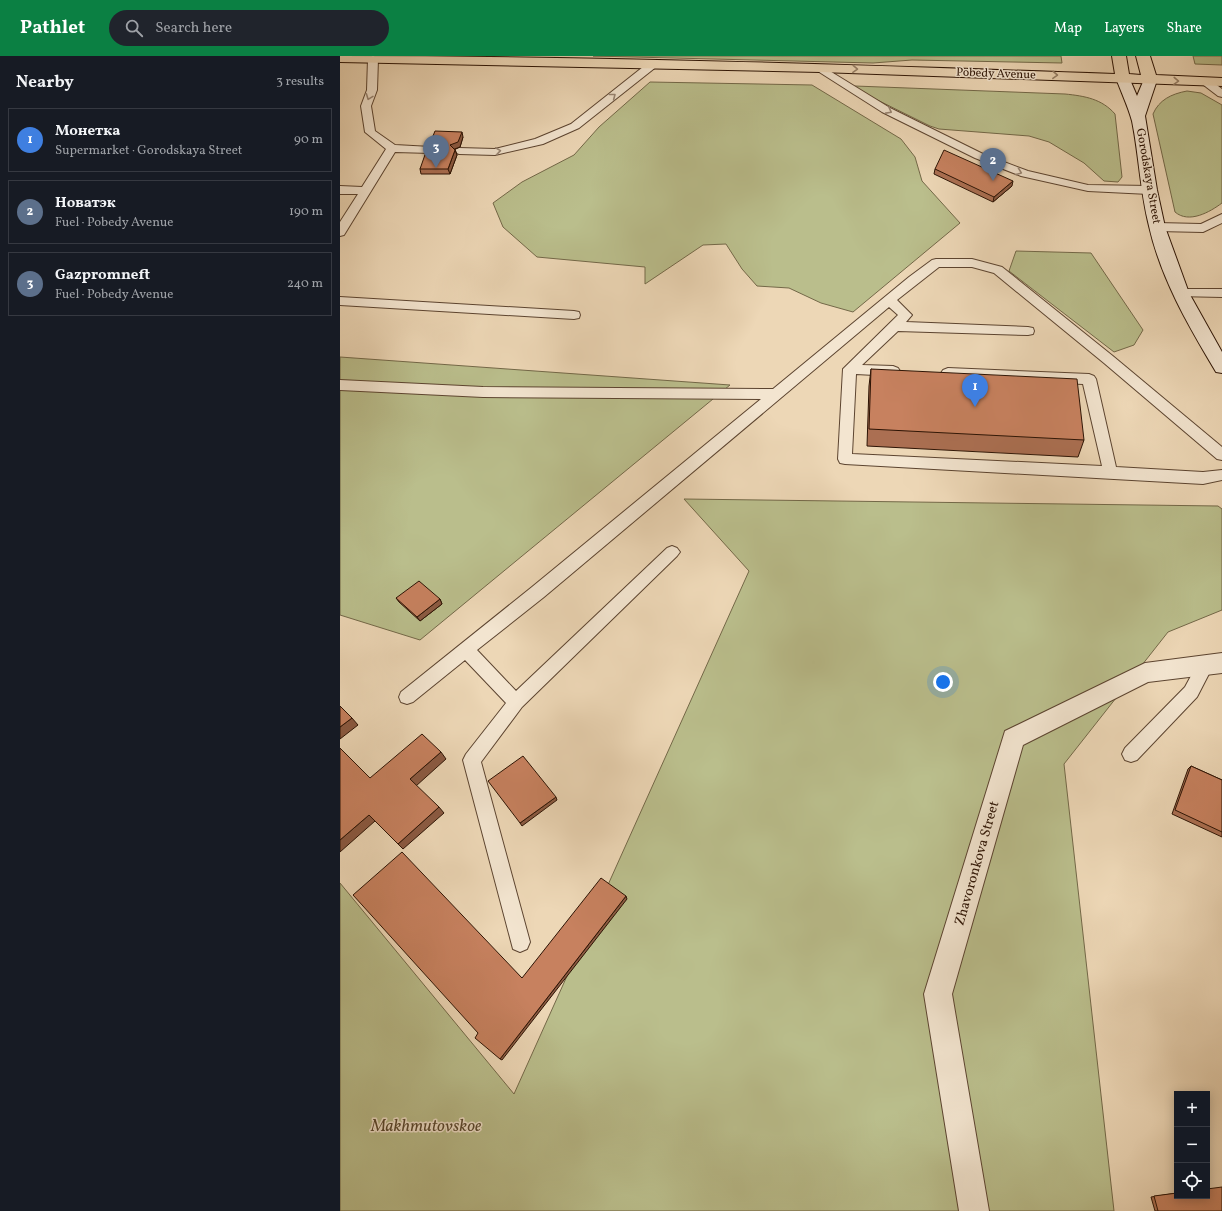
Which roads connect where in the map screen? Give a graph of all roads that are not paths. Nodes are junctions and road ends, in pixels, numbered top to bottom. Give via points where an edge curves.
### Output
1 (1119, 56) edge
2 (1143, 56) edge
3 (340, 58) edge
4 (373, 58) junction
5 (652, 65) junction
6 (820, 68) junction
7 (1123, 78) junction
8 (1150, 80) junction
9 (1205, 81) junction
10 (1222, 82) edge
11 (1222, 94) edge
12 (1138, 115) junction
13 (392, 148) junction
14 (431, 150) edge
15 (459, 151) dead end
16 (340, 190) edge
17 (1149, 190) junction
18 (365, 191) junction
19 (1222, 218) edge
20 (1157, 227) junction
21 (340, 232) edge
22 (1180, 293) junction
23 (1222, 293) edge
24 (889, 300) junction
25 (340, 301) edge
26 (574, 315) dead end
27 (894, 326) junction
28 (1028, 331) dead end
29 (1222, 367) edge
30 (850, 369) junction
31 (906, 371) edge
32 (938, 372) edge
33 (340, 385) edge
34 (776, 394) junction
35 (1222, 455) edge
36 (1110, 472) junction
37 (1222, 475) edge
38 (672, 552) dead end
39 (466, 650) junction
40 (1214, 664) edge
41 (407, 697) dead end
42 (516, 702) junction
43 (1130, 754) dead end
44 (520, 942) dead end
45 (974, 1211) edge

1 - 7 main road, Gorodskaya Street
2 - 8 main road
3 - 4 main road, Pobedy Avenue
4 - 5 main road, Pobedy Avenue
4 -> 13 lane via 372,90 366,106 370,132
5 - 6 main road, Pobedy Avenue
15 -> 5 lane via 495,152 539,142 575,126
6 -> 7 main road, Pobedy Avenue
6 -> 17 lane via 886,110 979,156 1025,174 1088,188
7 - 8 main road, Pobedy Avenue
7 - 12 street, Gorodskaya Street
8 -> 9 main road, Pobedy Avenue
8 - 12 street, Gorodskaya Street
9 - 10 main road, Pobedy Avenue
9 - 11 lane
12 - 17 street, Gorodskaya Street
13 - 14 lane
13 - 18 lane
16 - 18 lane
17 - 20 street, Gorodskaya Street
18 - 21 lane
19 - 20 lane via 1203,228
20 - 22 street, Gorodskaya Street
22 - 23 lane
22 - 29 street, Gorodskaya Street
24 - 27 lane via 906,315
24 - 34 lane
24 - 35 lane via 936,263 972,263 998,270
25 - 26 lane
27 - 28 lane
27 - 30 lane
30 - 31 lane
30 - 36 lane via 845,459
32 - 36 lane via 1089,379
33 - 34 lane via 483,392
34 - 39 lane
36 - 37 lane via 1203,478
38 - 42 lane
39 - 41 lane
39 - 42 lane
40 - 43 lane via 1191,692
40 - 45 street, Zhavoronkova Street via 1144,673 1013,738 938,994
42 - 44 lane via 472,760

